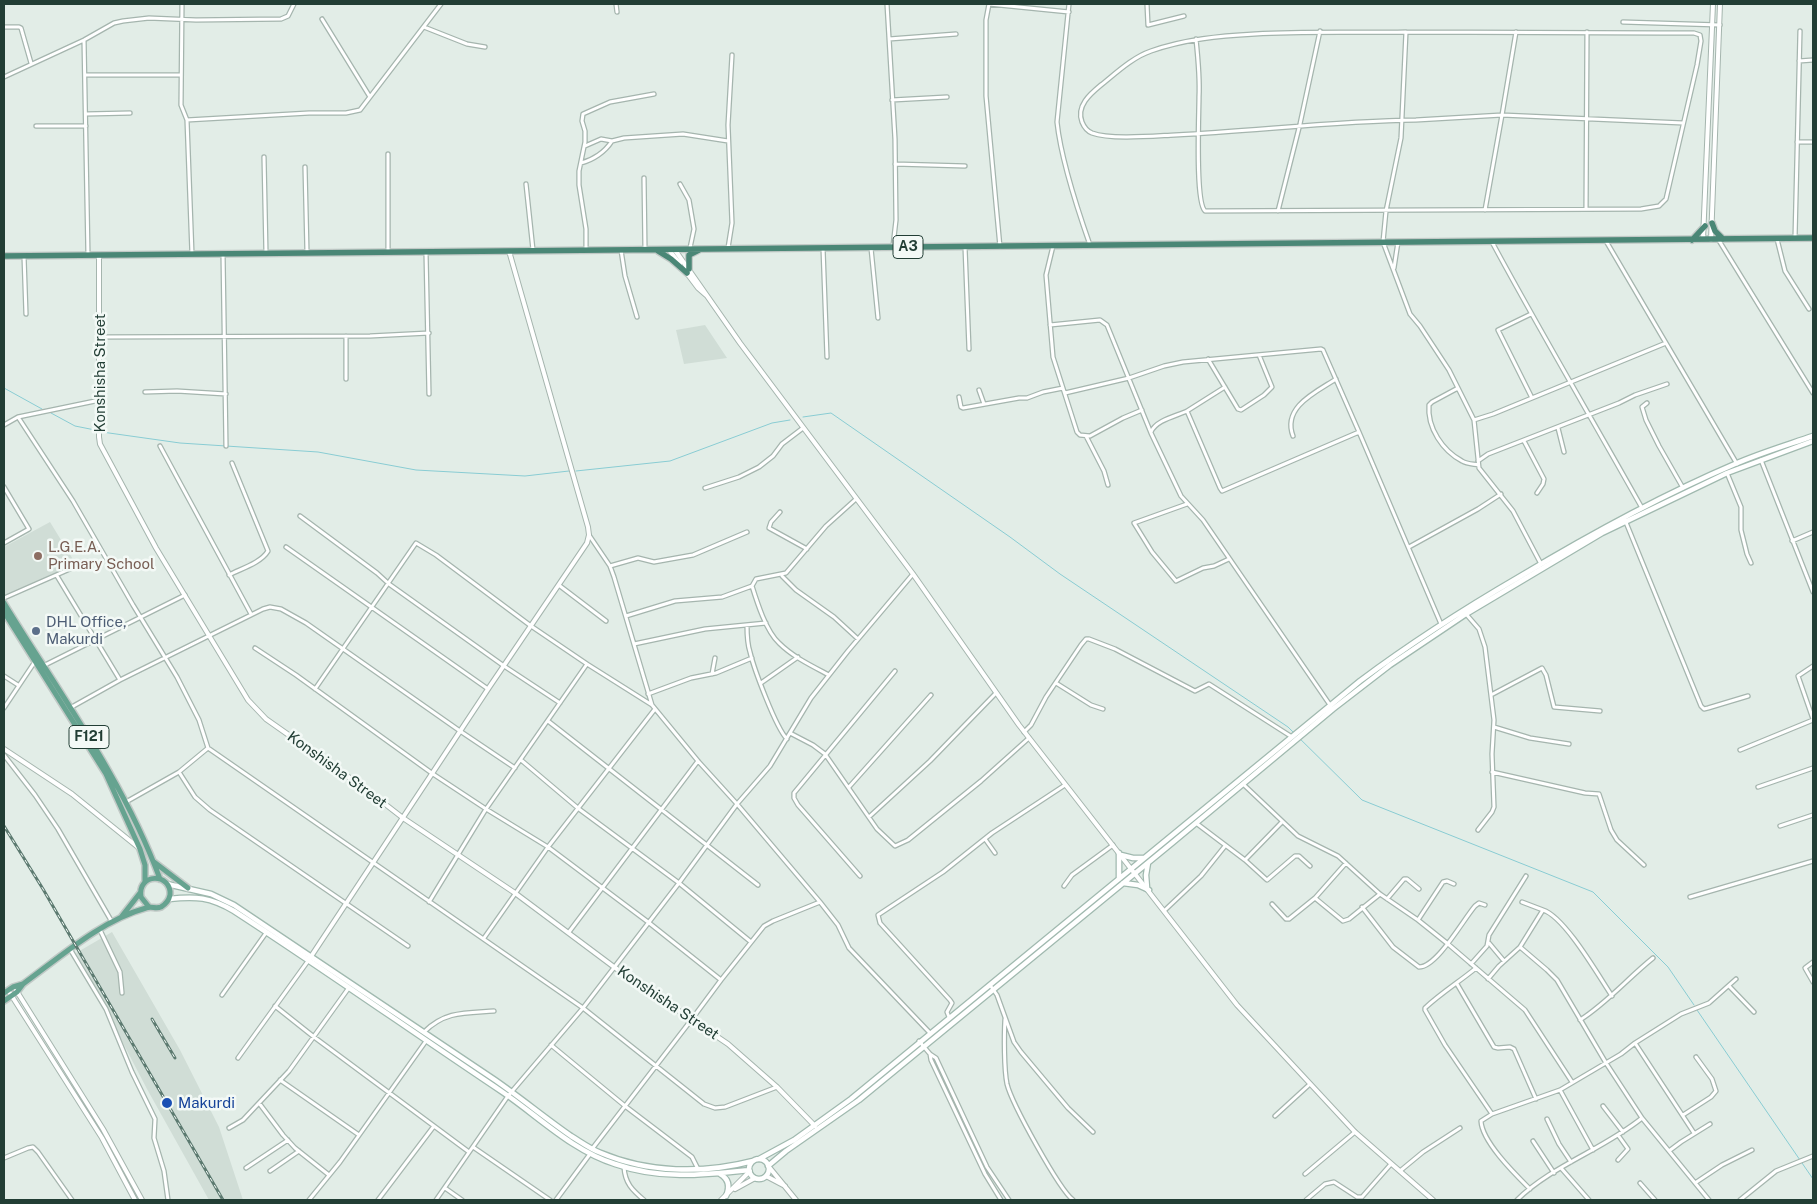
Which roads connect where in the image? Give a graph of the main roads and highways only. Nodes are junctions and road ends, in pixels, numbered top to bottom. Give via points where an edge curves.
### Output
1 (1712, 223) road end
2 (1705, 226) road end
3 (1813, 238) edge
4 (1721, 239) junction
5 (1692, 240) junction
6 (702, 249) junction
7 (653, 250) junction
8 (4, 256) edge
9 (1813, 436) edge
10 (1813, 441) edge
11 (1737, 466) junction
12 (1625, 519) junction
13 (4, 603) edge
14 (4, 612) edge
15 (1147, 860) junction
16 (154, 862) junction
17 (160, 879) junction
18 (1121, 881) junction
19 (145, 882) junction
20 (167, 884) junction
21 (188, 888) junction
22 (140, 893) junction
23 (169, 898) junction
24 (149, 907) junction
25 (122, 917) junction
26 (309, 959) junction
27 (992, 987) junction
28 (11, 991) edge
29 (4, 1000) edge
30 (510, 1094) junction
31 (591, 1152) junction
32 (759, 1159) junction
33 (753, 1161) junction
34 (768, 1166) junction
35 (750, 1171) junction
36 (720, 1174) junction
37 (726, 1196) road end

1 - 4 highway
2 - 5 highway
3 - 4 highway, A3
4 - 5 highway, A3
5 - 6 highway, A3
6 - 7 highway, A3
6 - 7 highway via 689,255 688,271
7 - 8 highway, A3
9 - 11 main road
10 - 11 main road
11 - 12 main road
11 - 12 main road via 1683,488
12 - 15 main road via 1466,614 1360,686
12 - 15 main road via 1540,564 1388,660
13 - 16 main road, F121 via 102,757
14 - 19 main road, F121 via 106,774 140,849 145,865
15 - 18 main road
15 - 18 main road via 1120,854
15 - 18 main road via 1148,889
16 - 17 main road, F121
16 - 21 main road
17 - 19 main road
17 - 20 main road
18 - 27 main road
19 - 22 main road, F121
20 - 21 main road
20 - 23 main road
21 - 26 main road via 234,905
22 - 24 main road via 142,901
22 - 25 main road
23 - 24 main road via 163,906
23 - 26 main road via 212,900 234,910
24 - 25 main road
25 - 28 main road
26 - 30 main road via 424,1032
26 - 30 main road via 348,989
27 - 32 main road via 949,1017 815,1126
27 - 34 main road via 840,1114
28 - 29 main road
30 - 31 main road
31 - 33 main road via 676,1170 730,1167
31 - 36 main road via 624,1167 665,1175
32 - 33 main road
32 - 34 main road
33 - 35 main road
34 - 35 main road via 766,1176 761,1178 755,1178
35 - 36 main road
36 - 37 main road via 728,1183

